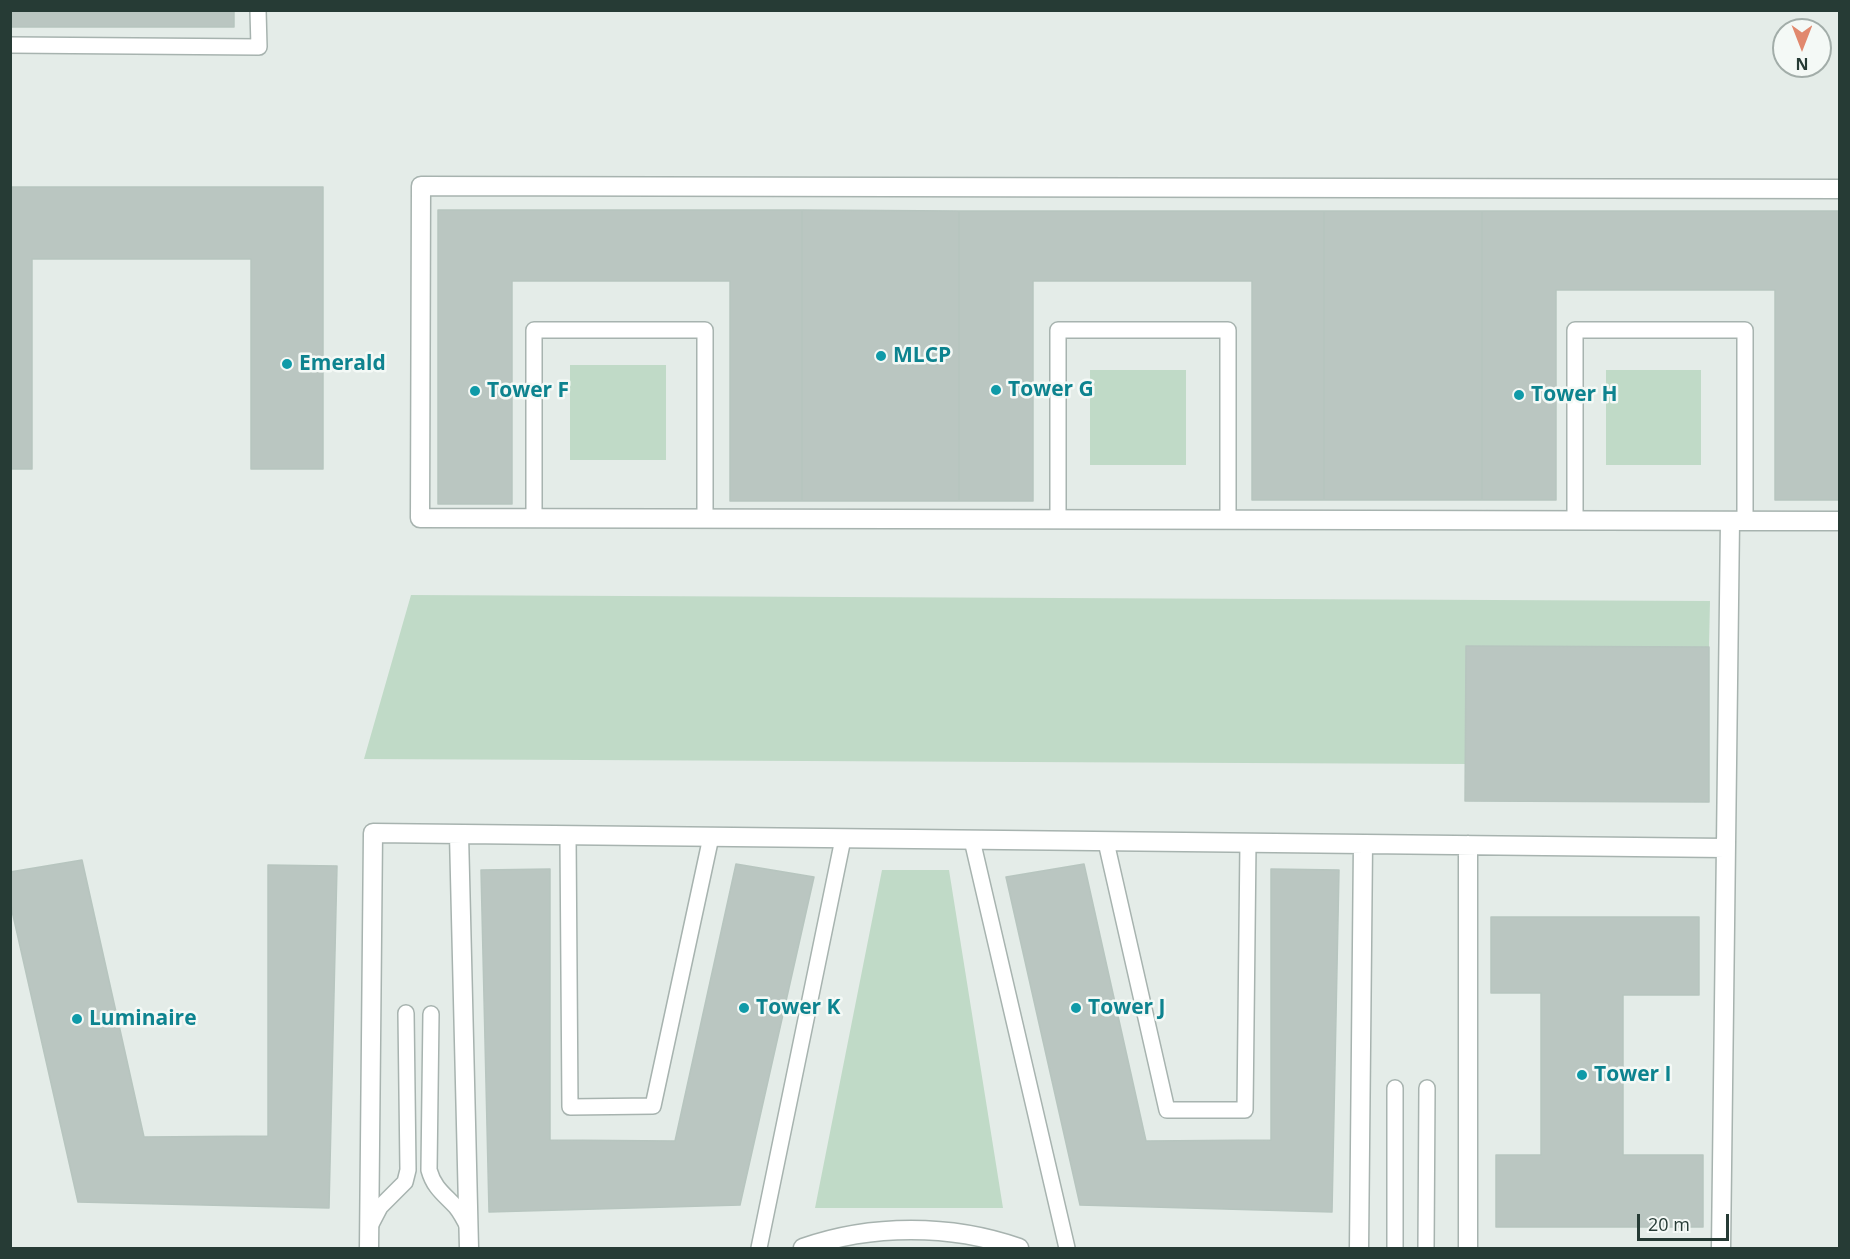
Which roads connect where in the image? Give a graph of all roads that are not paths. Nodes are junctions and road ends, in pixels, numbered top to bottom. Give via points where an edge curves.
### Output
1 (258, 10) edge
2 (10, 45) edge
3 (1839, 189) edge
4 (534, 518) junction
5 (705, 519) junction
6 (1058, 519) junction
7 (1228, 520) junction
8 (1575, 520) junction
9 (1738, 521) junction
10 (1839, 521) edge
11 (459, 834) junction
12 (568, 836) junction
13 (711, 837) junction
14 (843, 838) junction
15 (972, 840) junction
16 (1106, 842) junction
17 (1248, 843) junction
18 (1363, 844) junction
19 (1468, 845) junction
20 (1725, 848) junction
21 (406, 1013) dead end
22 (431, 1014) dead end
23 (1395, 1088) dead end
24 (1427, 1088) dead end
25 (369, 1228) junction
26 (469, 1229) junction
27 (369, 1248) edge
28 (469, 1248) edge
29 (759, 1248) edge
30 (803, 1248) edge
31 (1019, 1248) edge
32 (1067, 1248) edge
33 (1359, 1248) edge
34 (1395, 1248) edge
35 (1426, 1248) edge
36 (1468, 1248) edge
37 (1721, 1248) edge

1 - 2 lane via 258,47
3 - 4 street via 421,186 420,518
4 - 5 street
4 - 5 lane via 534,330 705,330
5 - 6 street
6 - 7 street
6 - 7 lane via 1058,330 1228,330
7 - 8 street
8 - 9 street
8 - 9 lane via 1575,330 1745,330
9 - 10 street
9 - 20 street
11 - 12 street
11 - 25 street via 373,834
11 - 26 street
12 - 13 street
12 - 13 lane via 570,1107 653,1106
13 - 14 street
14 - 15 street
14 - 29 lane
15 - 16 street
15 - 32 lane
16 - 17 street
16 - 17 lane via 1167,1110 1245,1110
17 - 18 street
18 - 19 street
18 - 33 street
19 - 20 street
19 - 36 street
20 - 37 street
21 - 25 lane via 408,1170 405,1182 380,1207
22 - 26 lane via 429,1170 438,1191 456,1207
23 - 34 lane
24 - 35 lane
25 - 27 street
26 - 28 street
30 - 31 street via 845,1237 913,1230 948,1232

